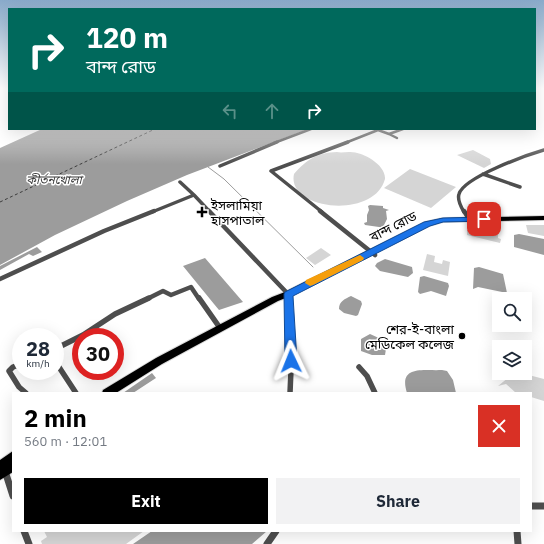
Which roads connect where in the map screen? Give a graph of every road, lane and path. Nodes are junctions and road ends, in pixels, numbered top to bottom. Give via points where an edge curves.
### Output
1 (309, 130) edge
2 (400, 130) edge
3 (389, 134) junction
4 (397, 138) dead end
5 (544, 150) edge
6 (220, 166) dead end
7 (483, 174) junction
8 (180, 182) dead end
9 (520, 187) dead end
10 (194, 195) junction
11 (544, 219) edge
12 (470, 221) junction
13 (373, 254) junction
14 (0, 279) edge
15 (288, 294) junction
16 (220, 328) junction
17 (64, 344) edge
18 (360, 366) dead end
19 (64, 374) edge
20 (15, 380) edge
21 (25, 392) edge
22 (75, 392) edge
23 (109, 392) edge
24 (119, 392) edge
25 (290, 392) edge
26 (375, 392) edge
27 (12, 458) edge
28 (4, 469) edge
29 (12, 493) edge
30 (532, 506) edge
31 (544, 506) edge
32 (24, 532) edge
33 (275, 532) edge
34 (517, 532) edge
35 (29, 544) edge
36 (267, 544) edge
37 (518, 544) edge

1 - 6 street
2 - 3 street
3 - 4 street
3 - 13 street via 378,130 271,171
5 - 7 street
7 - 9 street
7 - 12 street via 459,194 459,200
8 - 10 street
10 - 14 street via 104,231
10 - 15 street
11 - 12 highway, বান্দ রোড
12 - 13 highway, বান্দ রোড via 433,224
13 - 15 highway, বান্দ রোড via 295,293
15 - 16 highway, বান্দ রোড
15 - 24 highway, বান্দ রোড via 162,364
15 - 25 street
16 - 17 street via 191,287 171,295 163,291 115,314
16 - 23 highway, বান্দ রোড via 159,360
18 - 26 street
19 - 22 street
20 - 21 street
27 - 28 highway
28 - 29 street
30 - 31 street
32 - 35 street
33 - 36 street
34 - 37 street

